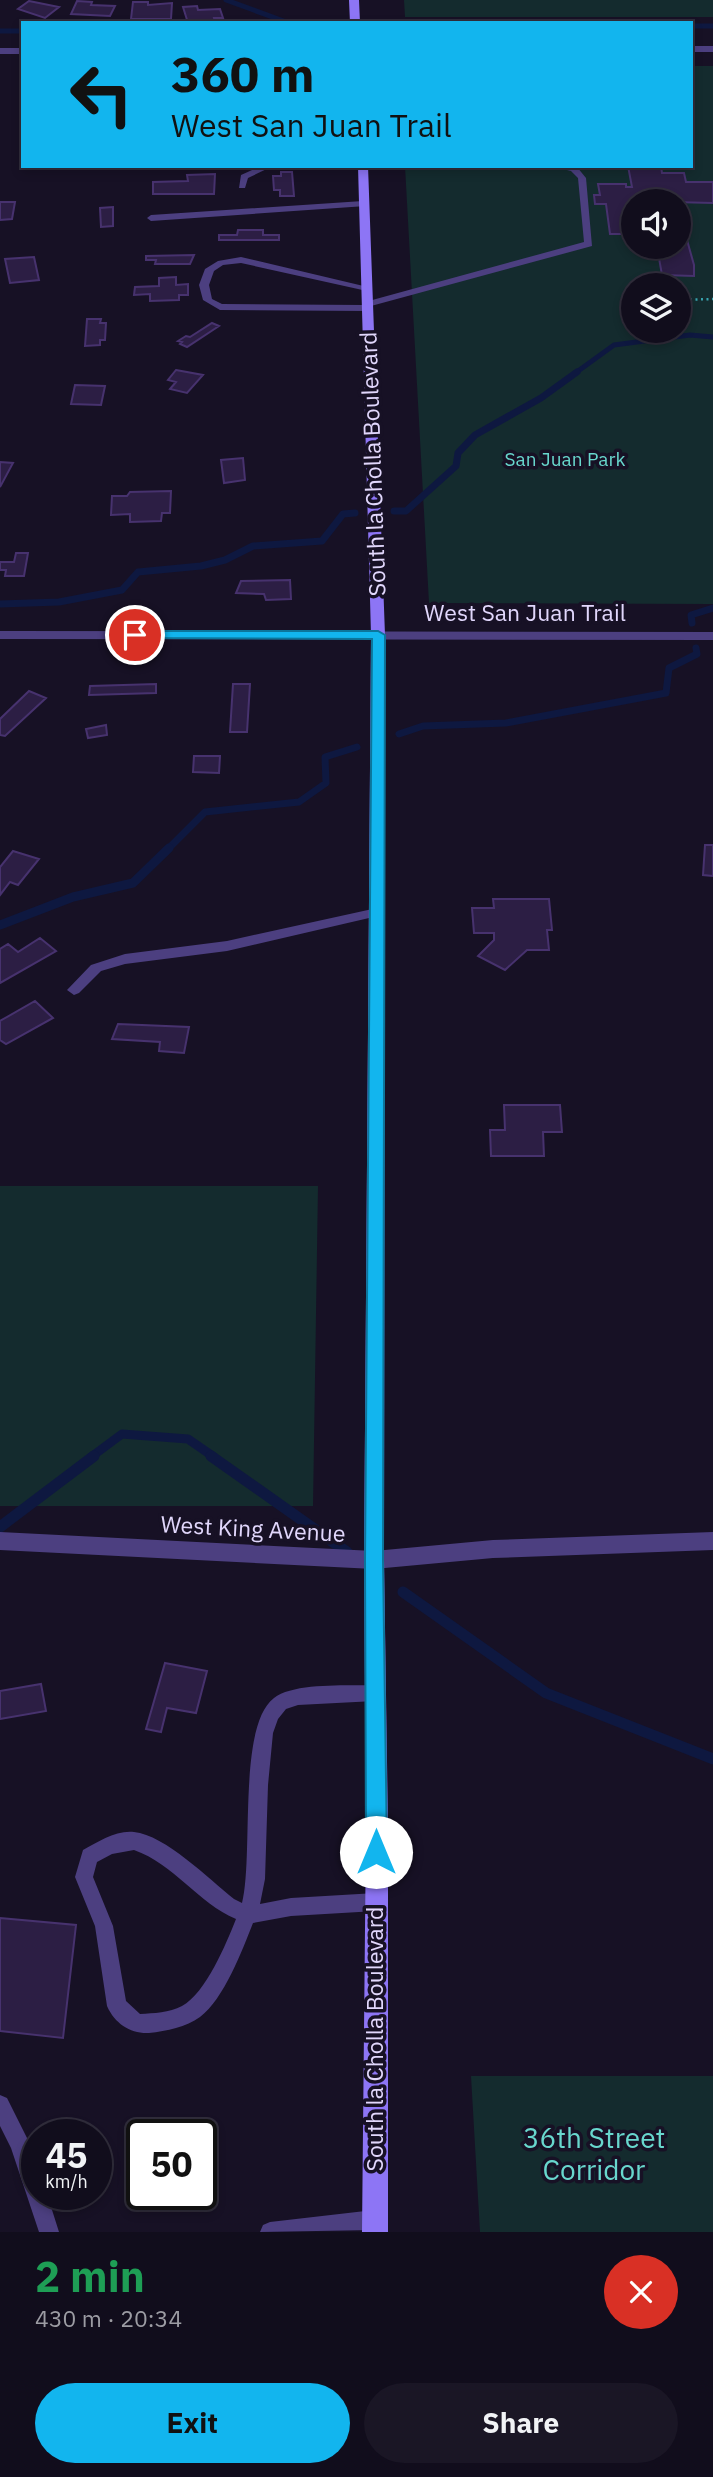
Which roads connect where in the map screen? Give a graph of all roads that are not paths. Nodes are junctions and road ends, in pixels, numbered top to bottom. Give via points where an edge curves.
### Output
1 (354, 0) edge
2 (355, 21) edge
3 (693, 49) edge
4 (713, 49) edge
5 (0, 51) edge
6 (21, 51) edge
7 (264, 168) edge
8 (363, 168) edge
9 (568, 168) edge
10 (242, 186) dead end
11 (363, 204) junction
12 (151, 218) dead end
13 (367, 288) junction
14 (368, 306) junction
15 (0, 635) edge
16 (378, 635) junction
17 (713, 636) edge
18 (377, 912) junction
19 (74, 990) dead end
20 (0, 1541) edge
21 (713, 1541) edge
22 (374, 1560) junction
23 (375, 1693) junction
24 (376, 1902) junction
25 (248, 1915) junction
26 (0, 2105) edge
27 (374, 2226) edge
28 (49, 2232) edge
29 (270, 2232) edge

1 - 2 main road
3 - 4 street
5 - 6 street
7 - 10 lane via 244,177
8 - 11 main road, South la Cholla Boulevard
9 - 14 lane via 582,178 589,244
11 - 12 lane
11 - 13 main road, South la Cholla Boulevard
13 - 14 main road, South la Cholla Boulevard
13 - 14 lane via 241,260 210,269 204,285 208,300 220,307
14 - 16 main road, South la Cholla Boulevard
15 - 16 street, West San Juan Trail
16 - 17 street, West San Juan Trail
16 - 18 main road, South la Cholla Boulevard
18 - 19 lane via 227,946 125,959 96,968
18 - 22 main road, South la Cholla Boulevard
20 - 22 street, West King Avenue
21 - 22 street, West King Avenue via 493,1549
22 - 23 main road, South la Cholla Boulevard
23 - 24 main road, South la Cholla Boulevard
23 - 25 lane via 281,1702 269,1714 263,1738 256,1878
24 - 25 lane via 291,1907
24 - 27 main road, South la Cholla Boulevard
25 - 25 lane via 227,1906 159,1850 134,1841 110,1845 89,1856 84,1877 104,1926 117,2006 136,2024 164,2022 194,2012 216,1981
26 - 28 lane via 20,2145
27 - 29 lane

